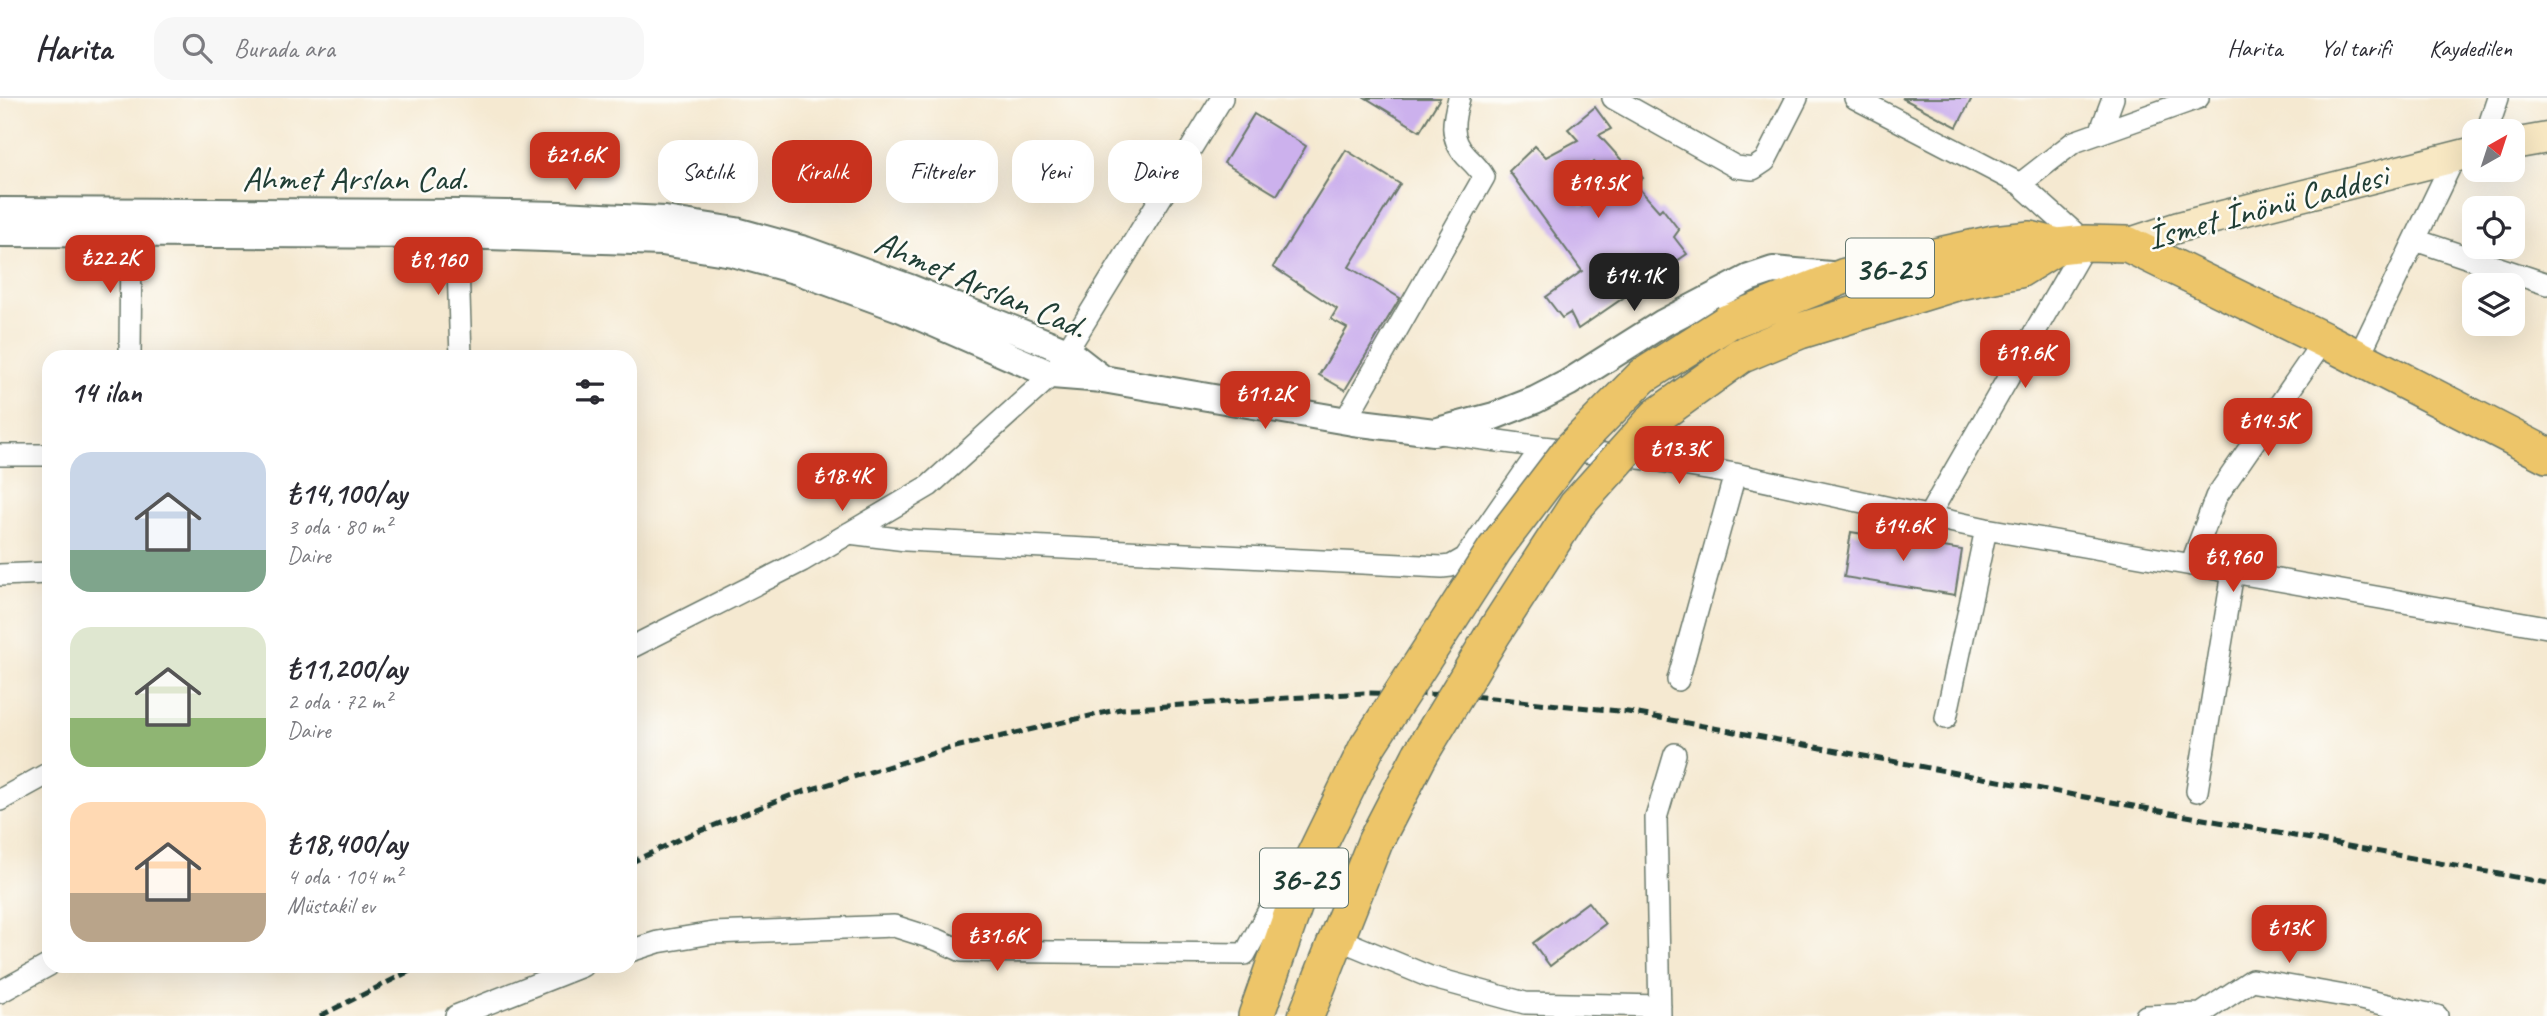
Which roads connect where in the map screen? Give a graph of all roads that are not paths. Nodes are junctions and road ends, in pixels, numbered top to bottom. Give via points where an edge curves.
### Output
1 (1222, 98) edge
2 (1459, 98) edge
3 (1613, 98) edge
4 (1797, 98) edge
5 (1855, 98) edge
6 (2113, 98) edge
7 (2198, 98) edge
8 (2498, 98) edge
9 (2491, 119) edge
10 (2100, 133) junction
11 (2547, 138) edge
12 (2525, 143) edge
13 (2462, 155) edge
14 (2462, 159) edge
15 (2020, 184) junction
16 (0, 211) edge
17 (0, 233) edge
18 (131, 234) junction
19 (457, 235) junction
20 (2415, 240) junction
21 (2127, 244) junction
22 (2072, 245) junction
23 (1845, 276) junction
24 (2547, 284) edge
25 (2324, 340) junction
26 (130, 350) edge
27 (461, 350) edge
28 (1067, 351) junction
29 (2358, 358) junction
30 (1052, 375) junction
31 (1103, 379) junction
32 (1345, 421) junction
33 (1434, 432) junction
34 (1542, 447) junction
35 (0, 455) edge
36 (42, 455) edge
37 (2547, 456) edge
38 (1734, 474) junction
39 (1928, 517) junction
40 (1986, 529) junction
41 (849, 533) junction
42 (2191, 565) junction
43 (2233, 572) junction
44 (42, 573) edge
45 (0, 575) edge
46 (2547, 627) edge
47 (637, 644) edge
48 (1678, 680) dead end
49 (1946, 718) dead end
50 (1675, 754) dead end
51 (42, 777) edge
52 (2197, 791) dead end
53 (0, 800) edge
54 (1307, 870) junction
55 (1336, 938) junction
56 (637, 949) edge
57 (42, 969) edge
58 (564, 973) edge
59 (0, 992) edge
60 (1526, 1010) edge
61 (1660, 1011) edge
62 (2217, 1012) edge
63 (456, 1016) edge
64 (1256, 1016) edge
65 (1306, 1016) edge
66 (2146, 1016) edge
67 (2437, 1016) edge

1 - 28 street
2 - 32 street via 1452,128 1457,144 1484,177
3 - 4 street via 1735,167 1753,169 1765,161
5 - 15 street
6 - 10 street
7 - 10 street
8 - 9 street
10 - 15 street via 2074,142
11 - 12 main road
13 - 21 main road, İsmet İnönü Caddesi
14 - 20 street
15 - 22 street
16 - 28 street, Ahmet Arslan Cad. via 458,213 665,220 736,231 804,250
17 - 18 street, Ahmet Arslan Cad.
18 - 19 street, Ahmet Arslan Cad.
18 - 26 street
19 - 27 street
19 - 30 street, Ahmet Arslan Cad. via 663,242 732,253 798,271 902,309
20 - 24 street
20 - 29 street
21 - 22 main road, İsmet İnönü Caddesi
21 - 25 main road
22 - 23 main road, 36-25 via 2030,239 1993,243
22 - 39 street
22 - 55 main road, 36-25, bridge via 2019,270 1959,282 1800,331 1740,356 1657,416 1576,506 1493,634 1420,755 1375,842
23 - 33 street via 1773,270 1749,278 1535,400
23 - 54 main road, 36-25, bridge via 1728,321 1643,376 1571,449 1495,549 1367,747
25 - 29 main road
25 - 42 street via 2216,497
28 - 30 street
28 - 31 street, Ahmet Arslan Cad.
29 - 37 main road
30 - 31 street, Ahmet Arslan Cad.
30 - 41 street via 929,486
31 - 32 street
32 - 33 street
33 - 34 street
34 - 38 street
34 - 41 street via 1465,558 1451,566 906,540
35 - 36 street
38 - 39 street
38 - 48 street
39 - 40 street
40 - 42 street
40 - 49 street
41 - 47 street
42 - 43 street
43 - 46 street
43 - 52 street
44 - 45 street
50 - 61 street via 1656,818
51 - 53 street
54 - 56 street via 1282,886 1245,954 962,951 894,926 713,933
54 - 64 main road, 36-25
55 - 60 street
55 - 65 main road, 36-25
57 - 59 street
58 - 63 street
60 - 61 street
62 - 66 street
62 - 67 street via 2252,980

